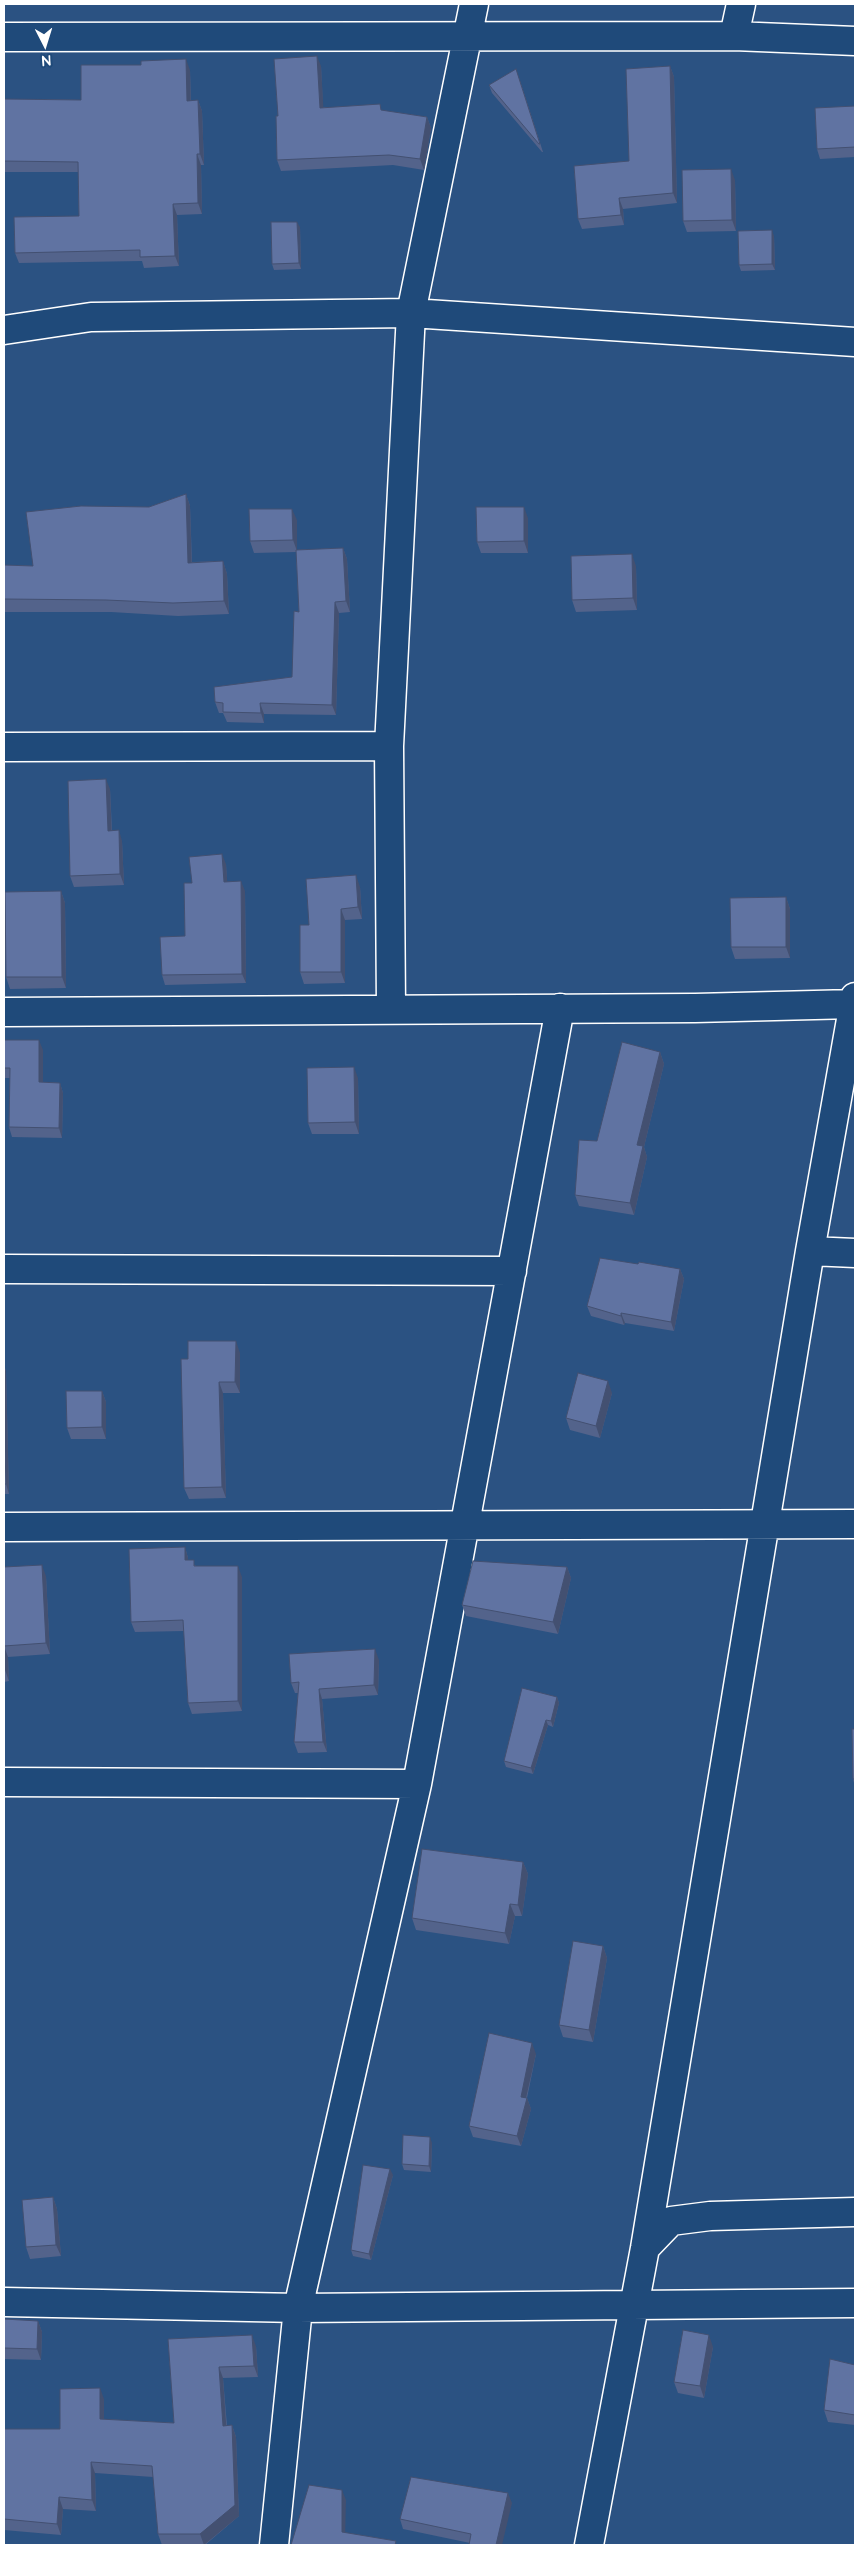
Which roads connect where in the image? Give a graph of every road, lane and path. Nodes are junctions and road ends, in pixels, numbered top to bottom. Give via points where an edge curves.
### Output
1 (474, 4) edge
2 (741, 4) edge
3 (4, 36) edge
4 (734, 36) junction
5 (466, 37) junction
6 (855, 41) edge
7 (411, 313) junction
8 (4, 330) edge
9 (855, 342) edge
10 (389, 746) junction
11 (4, 747) edge
12 (855, 1001) edge
13 (560, 1008) junction
14 (391, 1009) junction
15 (4, 1012) edge
16 (810, 1251) junction
17 (855, 1253) edge
18 (4, 1269) edge
19 (512, 1271) junction
20 (766, 1524) junction
21 (855, 1524) edge
22 (463, 1526) junction
23 (4, 1527) edge
24 (4, 1782) edge
25 (417, 1784) junction
26 (855, 2212) edge
27 (645, 2248) junction
28 (4, 2302) edge
29 (855, 2303) edge
30 (635, 2304) junction
31 (298, 2308) junction
32 (274, 2545) edge
33 (589, 2545) edge

1 - 5 street
2 - 4 street
3 - 5 street
4 - 5 street
4 - 6 street
5 - 7 street
7 - 8 street via 91,317
7 - 9 street
7 - 10 street
10 - 11 street
10 - 14 street
12 - 13 street
12 - 16 street
13 - 14 street
13 - 19 street
14 - 15 street
16 - 17 street
16 - 20 street
18 - 19 street
19 - 22 street
20 - 21 street
20 - 22 street
20 - 27 street
22 - 23 street
22 - 25 street
24 - 25 street
25 - 31 street
26 - 27 street via 710,2216 671,2221
27 - 30 street
28 - 31 street
29 - 30 street
30 - 31 street
30 - 33 street
31 - 32 street

